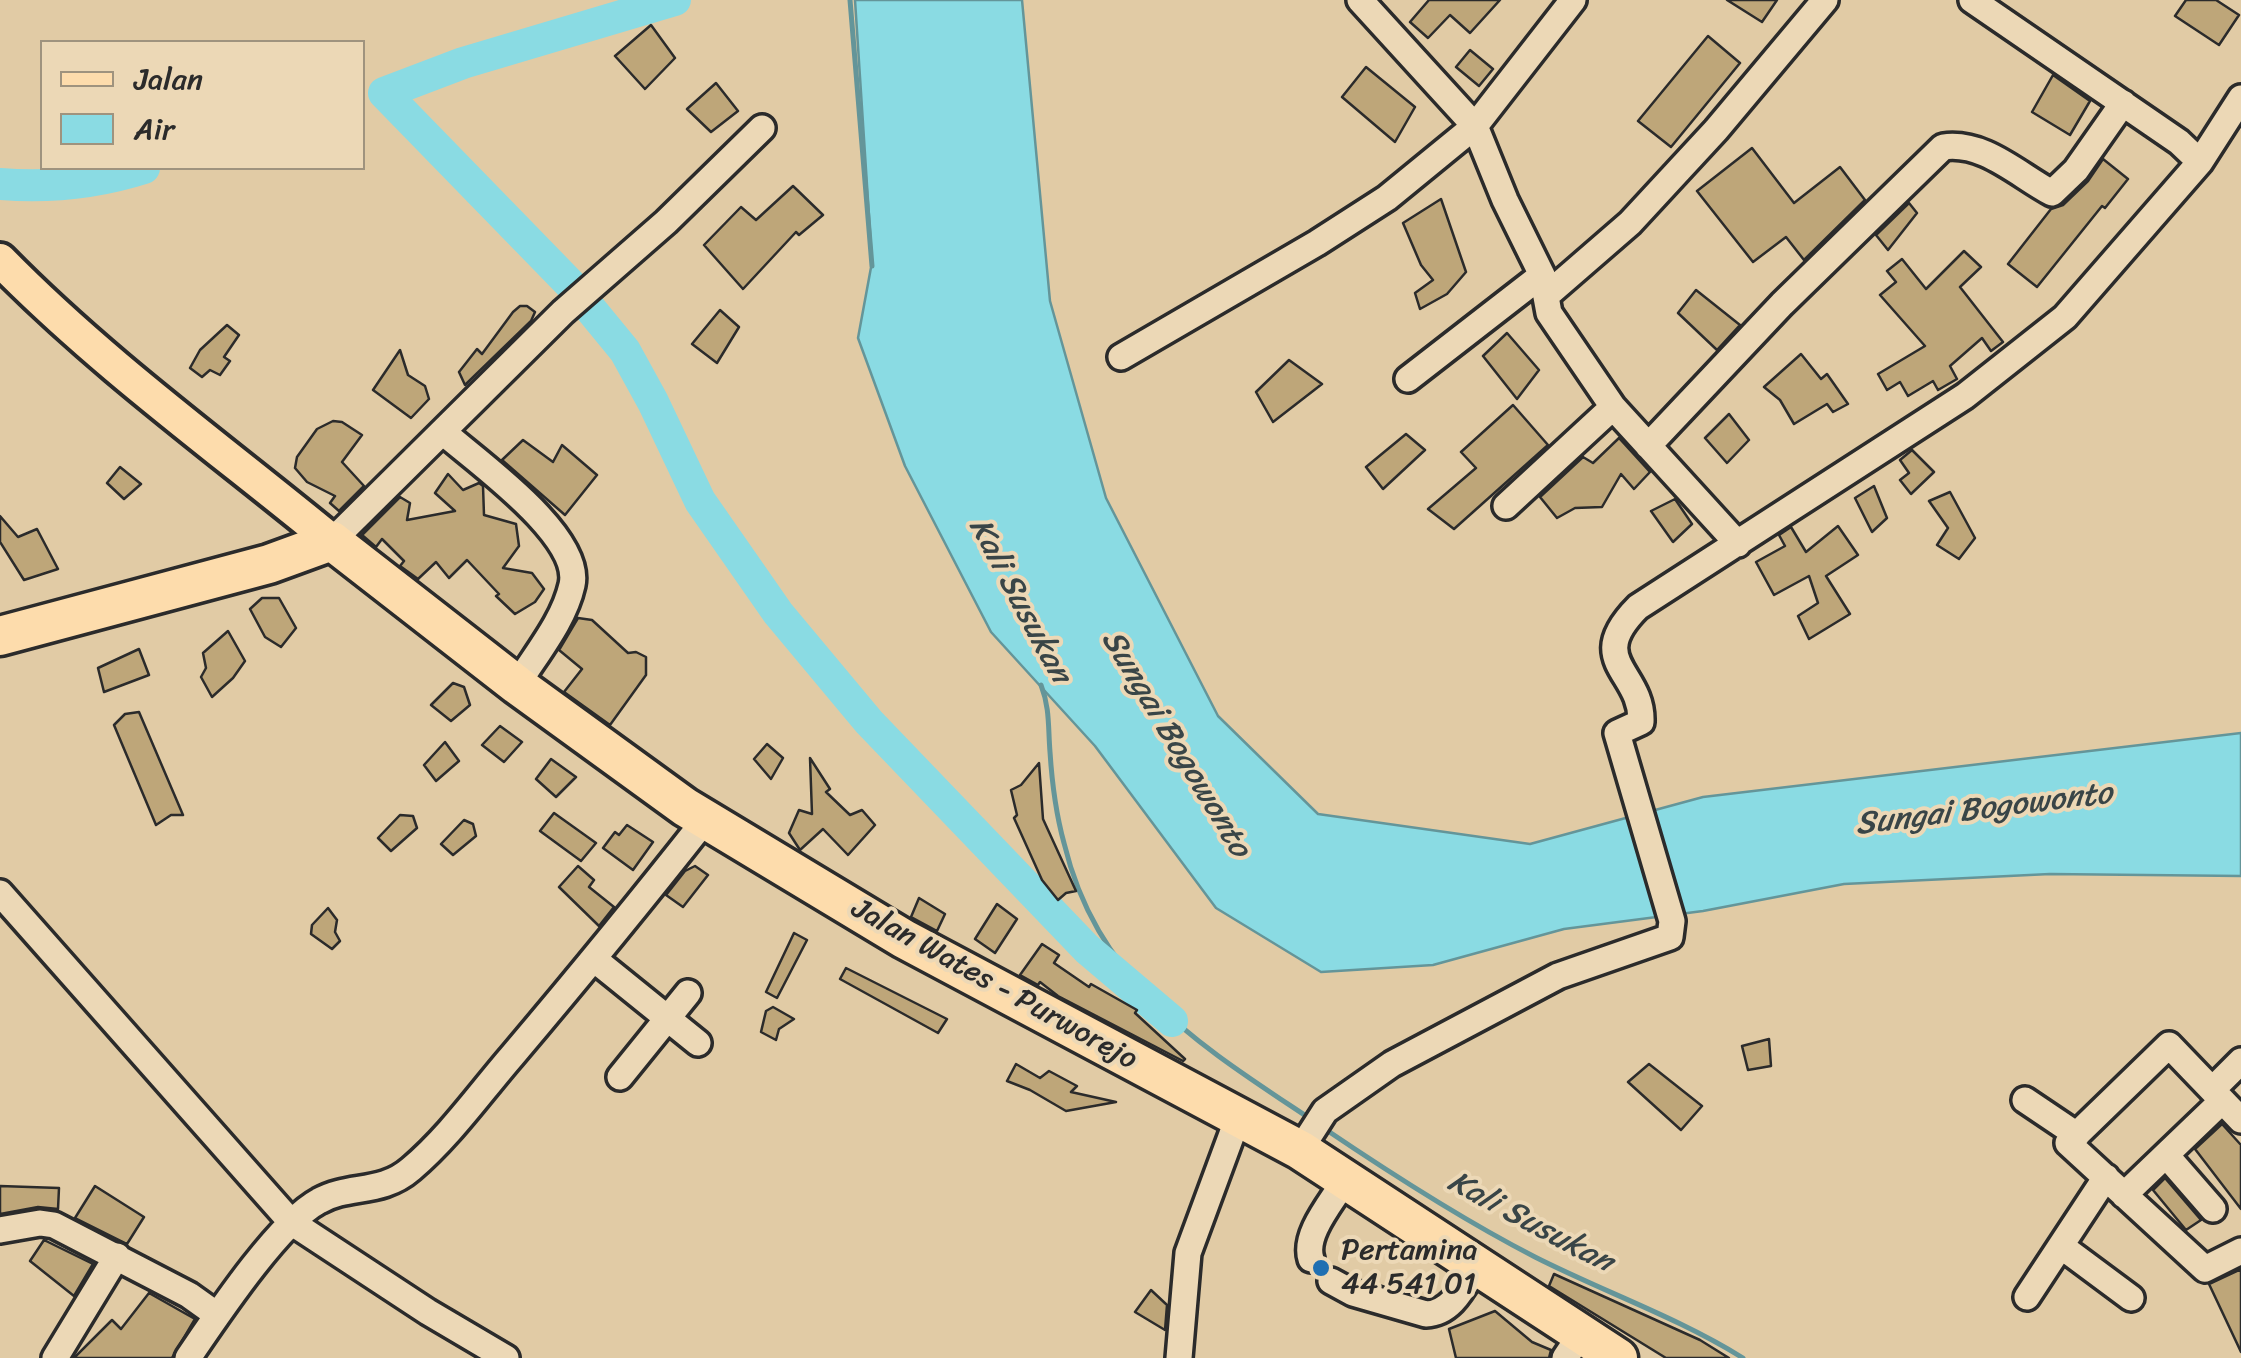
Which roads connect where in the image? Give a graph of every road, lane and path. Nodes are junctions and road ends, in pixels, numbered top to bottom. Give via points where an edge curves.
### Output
1 (1360, 0) edge
2 (1573, 0) edge
3 (1825, 0) edge
4 (1972, 0) edge
5 (2241, 98) edge
6 (2123, 103) junction
7 (1475, 126) junction
8 (762, 128) dead end
9 (2200, 162) junction
10 (0, 260) edge
11 (1545, 285) junction
12 (1121, 356) dead end
13 (1408, 379) dead end
14 (1613, 407) junction
15 (443, 432) junction
16 (1648, 446) junction
17 (1506, 506) dead end
18 (332, 541) junction
19 (1738, 544) junction
20 (0, 636) edge
21 (517, 686) junction
22 (704, 820) junction
23 (0, 894) edge
24 (594, 959) junction
25 (688, 993) dead end
26 (667, 1018) junction
27 (698, 1043) dead end
28 (2241, 1061) edge
29 (620, 1078) dead end
30 (2217, 1096) junction
31 (2025, 1100) dead end
32 (1239, 1115) junction
33 (2241, 1120) edge
34 (2076, 1135) junction
35 (1304, 1143) junction
36 (2166, 1155) junction
37 (1346, 1180) junction
38 (2115, 1186) junction
39 (2213, 1209) dead end
40 (290, 1222) junction
41 (0, 1230) edge
42 (2061, 1246) junction
43 (2241, 1251) edge
44 (117, 1256) junction
45 (1312, 1258) dead end
46 (1478, 1265) junction
47 (1332, 1280) dead end
48 (2027, 1297) dead end
49 (2131, 1298) dead end
50 (217, 1315) junction
51 (1573, 1346) edge
52 (55, 1358) edge
53 (188, 1358) edge
54 (506, 1358) edge
55 (1179, 1358) edge
56 (1618, 1358) edge

1 - 7 street
2 - 7 street
3 - 11 street via 1630,223
4 - 6 street
5 - 9 street
6 - 9 street
6 - 16 street via 2052,193 1981,151 1943,147
7 - 11 street
7 - 12 street via 1387,198
8 - 15 street
9 - 19 street via 2065,316 1965,396
10 - 18 main road via 121,372
11 - 13 street
11 - 14 street via 1549,313
14 - 16 street
14 - 17 street
15 - 18 street
15 - 21 street via 545,521 571,562 568,598
16 - 19 street
18 - 20 highway
18 - 21 highway, Jalan Wates - Purworejo
19 - 35 street via 1638,607 1616,636 1614,654 1642,708 1641,722 1617,734 1672,921 1668,940 1615,954 1526,992 1392,1064 1325,1111
21 - 22 highway, Jalan Wates - Purworejo
22 - 24 street
22 - 32 highway, Jalan Wates - Purworejo via 904,938
23 - 40 street
24 - 26 street
24 - 40 street via 411,1169 390,1184 329,1196
25 - 26 street
26 - 27 street
26 - 29 street
28 - 30 street
30 - 33 street
30 - 34 street via 2169,1045
30 - 36 street
31 - 34 street
32 - 35 highway, Jalan Wates - Purworejo
32 - 55 street via 1188,1254
34 - 38 street via 2068,1143
35 - 37 highway, Jalan Wates - Purworejo
36 - 38 street
36 - 39 street
37 - 45 street via 1312,1238
37 - 46 highway, Jalan Wates - Purworejo
38 - 42 street
38 - 43 street via 2205,1269
40 - 50 street
40 - 54 street
41 - 44 street via 54,1225
42 - 48 street
42 - 49 street
44 - 50 street
44 - 52 street
46 - 47 street via 1449,1307 1437,1313 1353,1293
46 - 51 highway, Jalan Wates - Purworejo
50 - 53 street
51 - 56 highway, Jalan Wates - Purworejo

